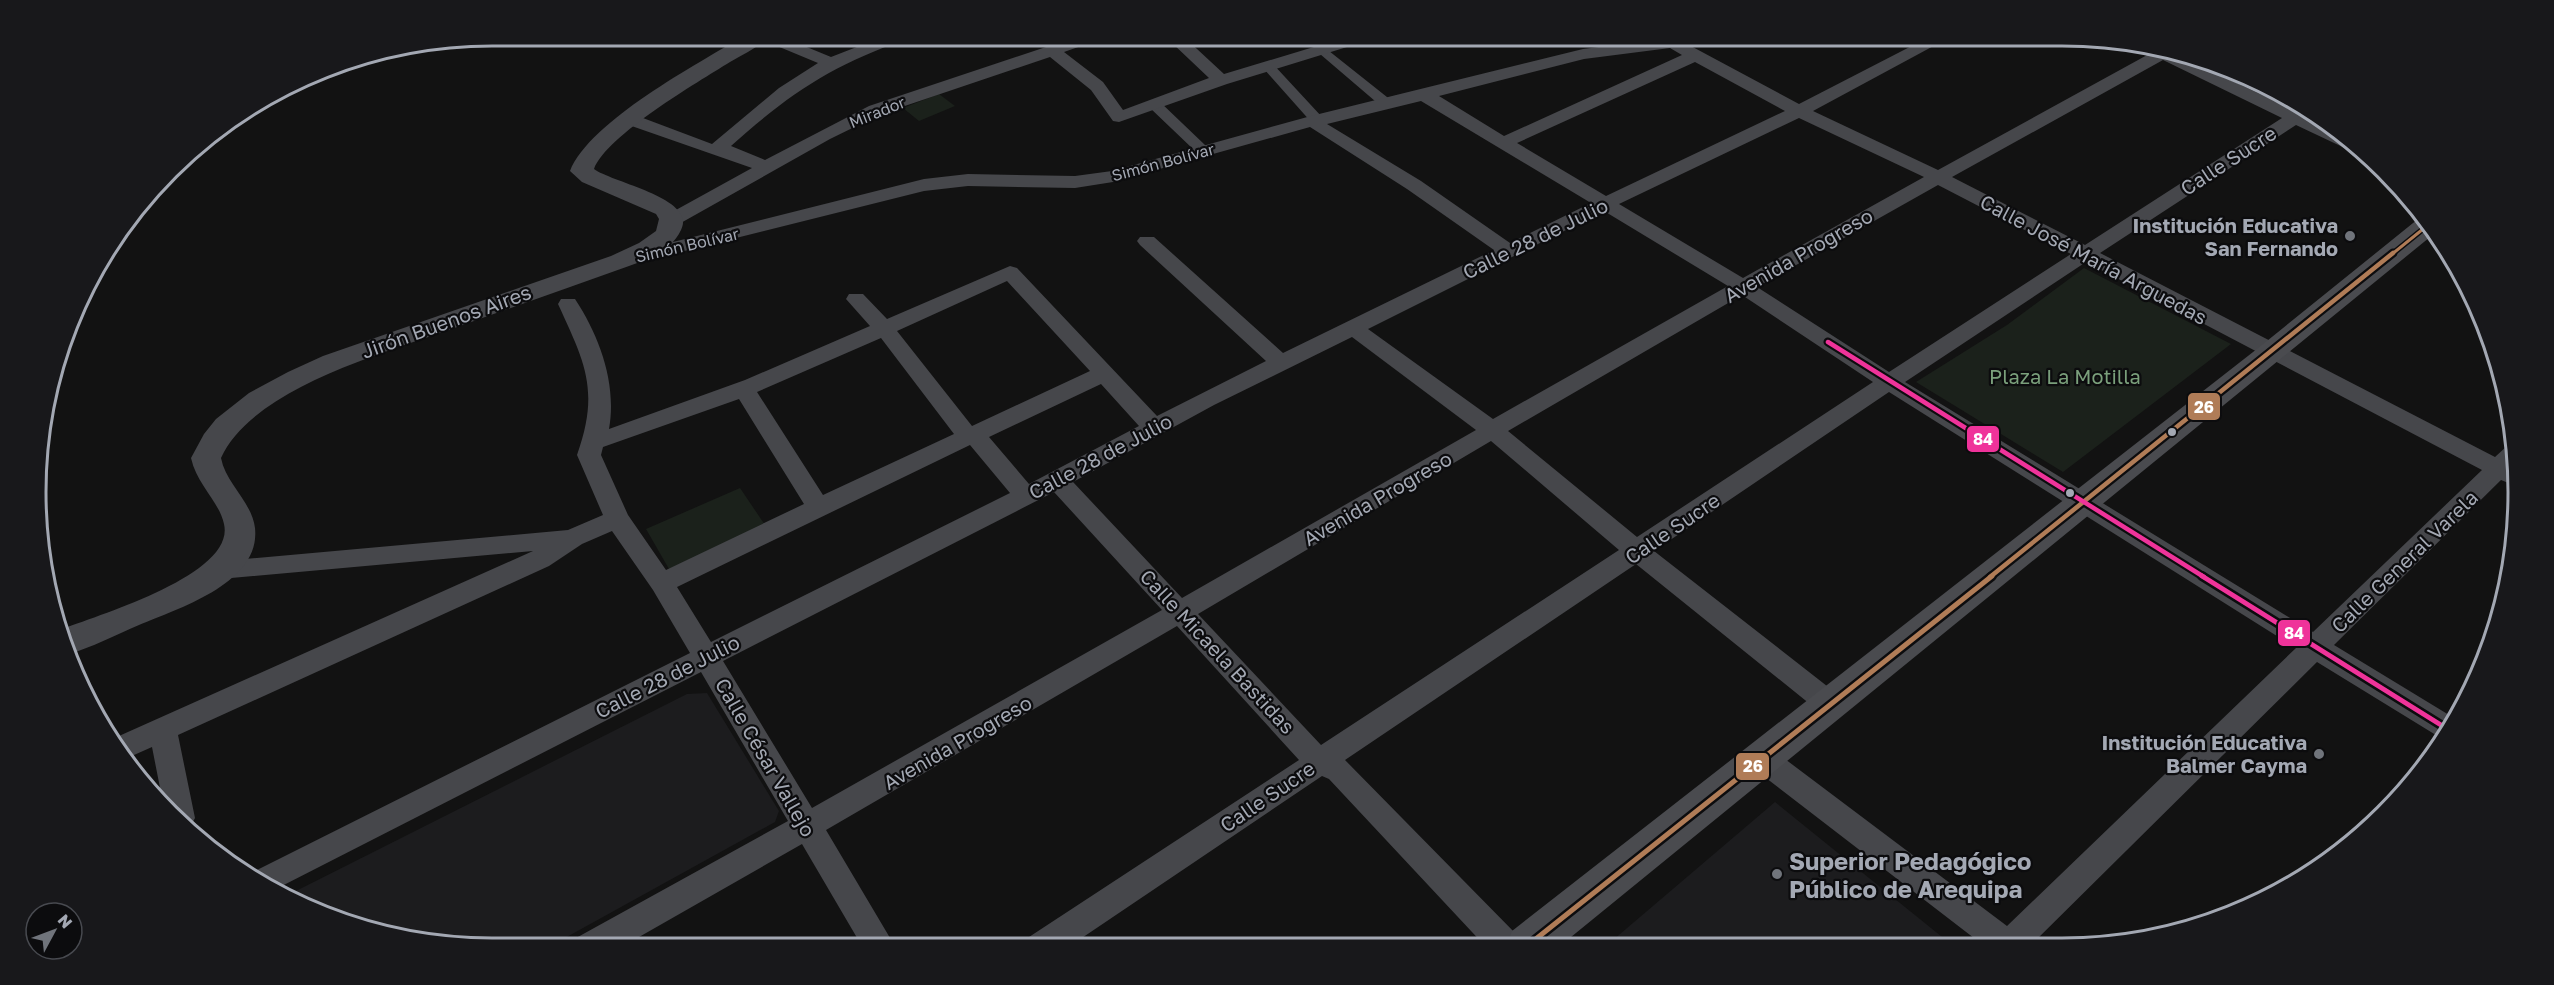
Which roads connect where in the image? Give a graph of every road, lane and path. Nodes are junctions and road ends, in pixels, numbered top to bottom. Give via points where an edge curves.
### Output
1 (743, 46) edge
2 (790, 46) edge
3 (875, 46) edge
4 (1045, 46) edge
5 (1056, 46) edge
6 (1185, 46) edge
7 (1319, 46) edge
8 (1338, 46) edge
9 (1648, 46) edge
10 (1677, 46) edge
11 (1925, 46) edge
12 (1324, 51) junction
13 (2150, 55) edge
14 (1694, 56) junction
15 (831, 63) junction
16 (1268, 66) junction
17 (2203, 70) edge
18 (1221, 80) junction
19 (1424, 95) junction
20 (1154, 104) junction
21 (1387, 104) junction
22 (2286, 107) edge
23 (1799, 111) junction
24 (2298, 114) edge
25 (629, 120) junction
26 (1317, 120) junction
27 (1505, 142) junction
28 (715, 151) junction
29 (1199, 153) junction
30 (760, 164) junction
31 (1936, 176) junction
32 (1605, 203) junction
33 (669, 214) junction
34 (2422, 230) edge
35 (1147, 241) dead end
36 (1509, 251) junction
37 (2083, 254) junction
38 (620, 261) junction
39 (1742, 286) junction
40 (856, 299) dead end
41 (568, 304) dead end
42 (884, 328) junction
43 (1355, 329) junction
44 (2273, 352) junction
45 (1282, 364) junction
46 (1105, 373) junction
47 (1889, 382) junction
48 (743, 387) junction
49 (1154, 427) junction
50 (1492, 430) junction
51 (968, 436) junction
52 (594, 442) junction
53 (2507, 465) edge
54 (2507, 468) edge
55 (1057, 480) junction
56 (1026, 496) junction
57 (2082, 502) junction
58 (818, 507) junction
59 (616, 519) junction
60 (573, 538) junction
61 (1637, 551) junction
62 (220, 569) junction
63 (662, 583) junction
64 (1182, 612) junction
65 (71, 640) edge
66 (2316, 647) junction
67 (707, 656) junction
68 (1831, 705) junction
69 (2442, 725) edge
70 (163, 731) junction
71 (126, 746) edge
72 (1762, 759) junction
73 (1319, 762) junction
74 (178, 809) edge
75 (807, 828) junction
76 (267, 878) edge
77 (607, 938) edge
78 (874, 938) edge
79 (1055, 938) edge
80 (1499, 938) edge
81 (1537, 938) edge
82 (1999, 938) edge
83 (2015, 938) edge

1 - 25 street
2 - 15 street
3 - 15 street
4 - 30 street, Mirador via 875,110
5 - 20 street via 1097,86 1119,117
6 - 18 street
7 - 12 street
8 - 12 street
9 - 19 street, Simón Bolívar via 1583,54
10 - 14 street, Calle José María Arguedas
11 - 23 street, Calle 28 de Julio
12 - 16 street
12 - 21 street
13 - 31 street, Avenida Progreso
14 - 23 street, Calle José María Arguedas
14 - 27 street
15 - 28 street via 769,104
16 - 18 street
16 - 26 street
17 - 22 street
18 - 20 street
19 - 21 street, Simón Bolívar
19 - 27 street
20 - 29 street via 1200,147
21 - 26 street, Simón Bolívar
23 - 31 street, Calle José María Arguedas
23 - 32 street, Calle 28 de Julio
24 - 37 street, Calle Sucre
25 - 28 street
25 - 33 street via 594,148 584,159 582,171
26 - 29 street, Simón Bolívar
26 - 36 street via 1318,126 1414,185
27 - 32 street
28 - 30 street via 727,151
29 - 38 street, Simón Bolívar via 1075,182 968,180 924,185
30 - 33 street, Mirador
31 - 37 street, Calle José María Arguedas
31 - 39 street, Avenida Progreso
32 - 36 street, Calle 28 de Julio
32 - 39 street
33 - 38 street, Jirón Buenos Aires via 667,234 656,244
34 - 44 main road
35 - 45 street
36 - 43 street, Calle 28 de Julio
37 - 44 street, Calle José María Arguedas
37 - 47 street, Calle Sucre
38 - 62 street, Jirón Buenos Aires via 333,362 286,383 246,410 220,433 206,458 211,477 240,527 238,545
39 - 47 street
39 - 50 street, Avenida Progreso
40 - 42 street
41 - 52 street, Calle César Vallejo via 598,369 602,416
42 - 46 street via 1010,272
42 - 48 street
42 - 51 street
43 - 45 street, Calle 28 de Julio
43 - 50 street
44 - 53 street, Calle José María Arguedas
44 - 57 main road
45 - 49 street, Calle 28 de Julio
46 - 49 street
46 - 51 street
47 - 57 street
47 - 61 street, Calle Sucre
48 - 52 street
48 - 58 street
49 - 55 street, Calle 28 de Julio
50 - 61 street
50 - 64 street, Avenida Progreso
51 - 56 street via 979,440
51 - 58 street
52 - 59 street, Calle César Vallejo via 589,455
54 - 66 street, Calle General Varela
55 - 56 street, Calle 28 de Julio
55 - 64 street, Calle Micaela Bastidas
56 - 67 street, Calle 28 de Julio
57 - 66 street
57 - 68 main road
58 - 63 street
59 - 60 street
59 - 63 street, Calle César Vallejo
60 - 62 street
60 - 70 street via 540,559
61 - 68 street
61 - 73 street, Calle Sucre
62 - 65 street, Jirón Buenos Aires via 193,590
63 - 67 street, Calle César Vallejo
64 - 73 street, Calle Micaela Bastidas
64 - 75 street, Avenida Progreso
66 - 69 street
66 - 83 street, Calle General Varela
67 - 75 street, Calle César Vallejo
67 - 76 street, Calle 28 de Julio
68 - 72 main road
70 - 71 street
70 - 74 street
72 - 81 main road
72 - 82 street
73 - 79 street, Calle Sucre
73 - 80 street, Calle Micaela Bastidas via 1339,770
75 - 77 street, Avenida Progreso
75 - 78 street, Calle César Vallejo

